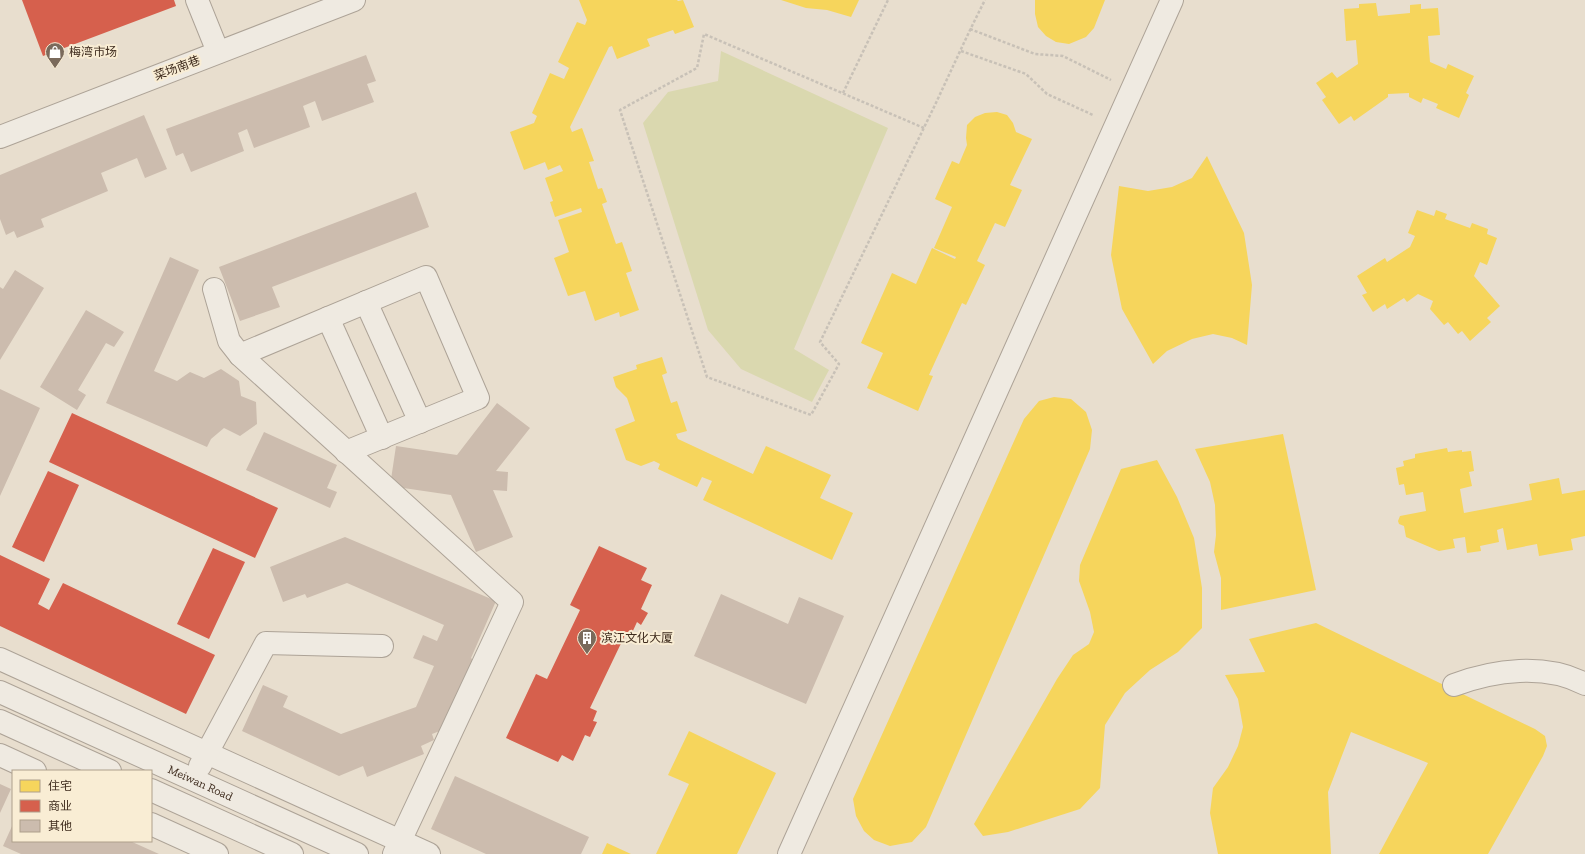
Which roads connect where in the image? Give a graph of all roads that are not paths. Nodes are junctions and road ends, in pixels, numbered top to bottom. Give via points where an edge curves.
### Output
1 (197, 0) edge
2 (354, 0) edge
3 (1172, 0) edge
4 (315, 7) edge
5 (218, 52) junction
6 (0, 137) edge
7 (214, 289) dead end
8 (366, 302) junction
9 (328, 318) junction
10 (240, 355) junction
11 (420, 422) junction
12 (382, 438) junction
13 (346, 452) junction
14 (382, 646) dead end
15 (0, 659) edge
16 (1585, 684) edge
17 (1454, 685) dead end
18 (0, 692) edge
19 (0, 721) edge
20 (207, 753) junction
21 (0, 755) edge
22 (33, 770) edge
23 (108, 770) edge
24 (192, 780) junction
25 (152, 790) edge
26 (152, 824) edge
27 (397, 847) edge
28 (217, 854) edge
29 (292, 854) edge
30 (357, 854) edge
31 (429, 854) edge
32 (789, 854) edge

1 - 5 street
2 - 4 street, 菜场南巷
3 - 32 street
4 - 5 street, 菜场南巷
5 - 6 street, 菜场南巷
7 - 10 street via 229,341
8 - 9 street
8 - 11 street
8 - 11 street via 426,277 478,398
9 - 10 street
9 - 12 street
10 - 13 street
11 - 12 street
12 - 13 street
13 - 27 street via 512,602
14 - 20 street via 266,642
15 - 20 street
16 - 17 street via 1573,677 1548,671 1512,672 1474,678
18 - 24 street, Meiwan Road
19 - 23 street
20 - 24 street
20 - 27 street
21 - 22 street
24 - 30 street, Meiwan Road
25 - 29 street
26 - 28 street
27 - 31 street

